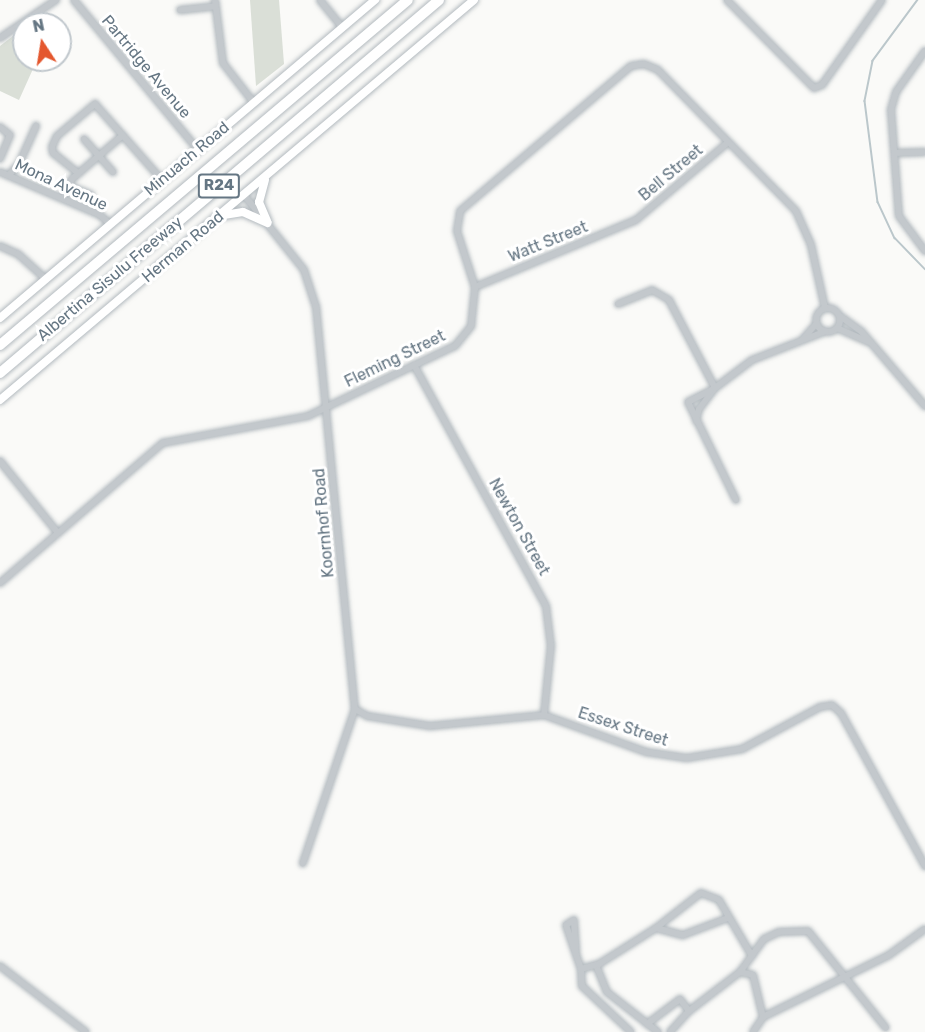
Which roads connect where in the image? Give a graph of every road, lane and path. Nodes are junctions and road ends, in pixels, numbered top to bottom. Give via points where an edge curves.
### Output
1 (56, 0) edge
2 (74, 0) edge
3 (320, 0) edge
4 (375, 0) edge
5 (408, 0) edge
6 (439, 0) edge
7 (474, 0) edge
8 (727, 0) edge
9 (882, 0) edge
10 (215, 3) edge
11 (180, 10) dead end
12 (342, 27) junction
13 (0, 38) edge
14 (925, 51) edge
15 (254, 103) junction
16 (36, 126) dead end
17 (0, 127) edge
18 (123, 135) junction
19 (84, 139) dead end
20 (727, 143) junction
21 (198, 150) junction
22 (925, 152) edge
23 (895, 153) junction
24 (99, 155) junction
25 (0, 159) edge
26 (0, 171) edge
27 (113, 172) dead end
28 (78, 173) junction
29 (268, 174) junction
30 (9, 176) junction
31 (162, 180) junction
32 (69, 186) junction
33 (91, 195) dead end
34 (244, 195) junction
35 (63, 199) junction
36 (219, 216) junction
37 (267, 222) junction
38 (631, 222) joint
39 (110, 224) junction
40 (0, 246) edge
41 (925, 251) edge
42 (46, 279) junction
43 (475, 287) junction
44 (618, 304) dead end
45 (825, 308) junction
46 (840, 316) junction
47 (0, 318) edge
48 (817, 323) junction
49 (837, 328) junction
50 (826, 331) junction
51 (801, 341) junction
52 (871, 344) junction
53 (0, 345) edge
54 (414, 365) junction
55 (0, 373) edge
56 (715, 388) junction
57 (0, 400) edge
58 (925, 406) edge
59 (326, 408) junction
60 (696, 421) junction
61 (0, 460) edge
62 (736, 500) dead end
63 (57, 532) junction
64 (0, 583) edge
65 (355, 710) junction
66 (544, 715) junction
67 (303, 863) dead end
68 (925, 866) edge
69 (670, 918) junction
70 (728, 918) junction
71 (656, 928) junction
72 (925, 929) edge
73 (673, 933) junction
74 (576, 951) dead end
75 (752, 955) junction
76 (596, 964) junction
77 (0, 966) edge
78 (581, 969) junction
79 (740, 972) junction
80 (753, 975) junction
81 (846, 975) junction
82 (689, 1011) junction
83 (764, 1017) junction
84 (647, 1024) junction
85 (886, 1028) dead end
86 (86, 1032) edge
87 (631, 1032) edge
88 (658, 1032) edge
89 (670, 1032) edge
90 (753, 1032) edge

1 - 13 street
2 - 21 street, Partridge Avenue
3 - 12 street
4 - 12 main road, Minuach Road
5 - 53 highway, Albertina Sisulu Freeway / R24
6 - 55 highway, Albertina Sisulu Freeway / R24
7 - 29 main road, Herman Road
8 - 9 street via 814,88 822,85
10 - 11 street
10 - 15 street via 224,68
12 - 15 main road, Minuach Road
14 - 23 street via 893,100
15 - 21 main road, Minuach Road
16 - 30 street via 19,164
17 - 25 street via 10,135
18 - 24 street
18 - 28 street via 97,105 57,135 52,147 54,154
18 - 31 street
19 - 24 street
20 - 38 street, Bell Street
20 - 43 street, Fleming Street via 658,70 644,64 628,67 460,211 457,231
20 - 45 street, Fleming Street via 801,217
21 - 31 main road, Minuach Road
22 - 23 street
23 - 41 street via 900,220
24 - 27 street
24 - 28 street
26 - 30 street, Mona Avenue
28 - 32 street
29 - 34 main road, Herman Road
29 - 37 main road via 259,197
30 - 35 street, Mona Avenue
31 - 39 main road, Minuach Road
32 - 33 street
32 - 35 street
34 - 36 main road, Herman Road
34 - 37 street, Koornhof Road
35 - 39 street, Mona Avenue via 100,215
36 - 37 main road via 243,212
36 - 57 main road, Herman Road
37 - 59 street, Koornhof Road via 312,286
38 - 43 street, Watt Street
39 - 42 main road, Minuach Road
40 - 42 street via 18,254
42 - 47 main road, Minuach Road
43 - 54 street, Fleming Street via 471,326 463,338
44 - 56 street via 652,290 669,300
45 - 46 street via 834,309
45 - 48 street via 818,314
46 - 49 street
46 - 52 street
48 - 50 street
48 - 51 street
49 - 50 street
49 - 52 street
50 - 51 street
51 - 56 street via 752,360
52 - 58 street
54 - 59 street, Fleming Street
54 - 66 street, Newton Street via 546,606 551,645
56 - 60 street via 699,409
56 - 60 street via 688,402
59 - 63 street, Fleming Street via 292,420 170,439
59 - 65 street, Koornhof Road
60 - 62 street
61 - 63 street
63 - 64 street, Fleming Street
65 - 66 street, Essex Street via 367,716 430,726
65 - 67 street, Koornhof Road
66 - 68 street, Essex Street via 646,752 695,758 750,747 820,707 832,705 841,713
69 - 70 street via 694,896 707,893 719,900
69 - 71 street
69 - 73 street
70 - 73 street via 689,934
70 - 75 street
71 - 73 street
71 - 76 street
72 - 81 street via 889,955
74 - 78 street
75 - 79 street
75 - 80 street
75 - 81 street via 761,941 779,932 808,931
76 - 78 street
76 - 84 street via 607,992
77 - 86 street
78 - 87 street via 583,988
79 - 80 street
79 - 82 street
80 - 83 street
81 - 83 street
81 - 85 street
82 - 84 street via 680,999
82 - 89 street
83 - 90 street
84 - 88 street

